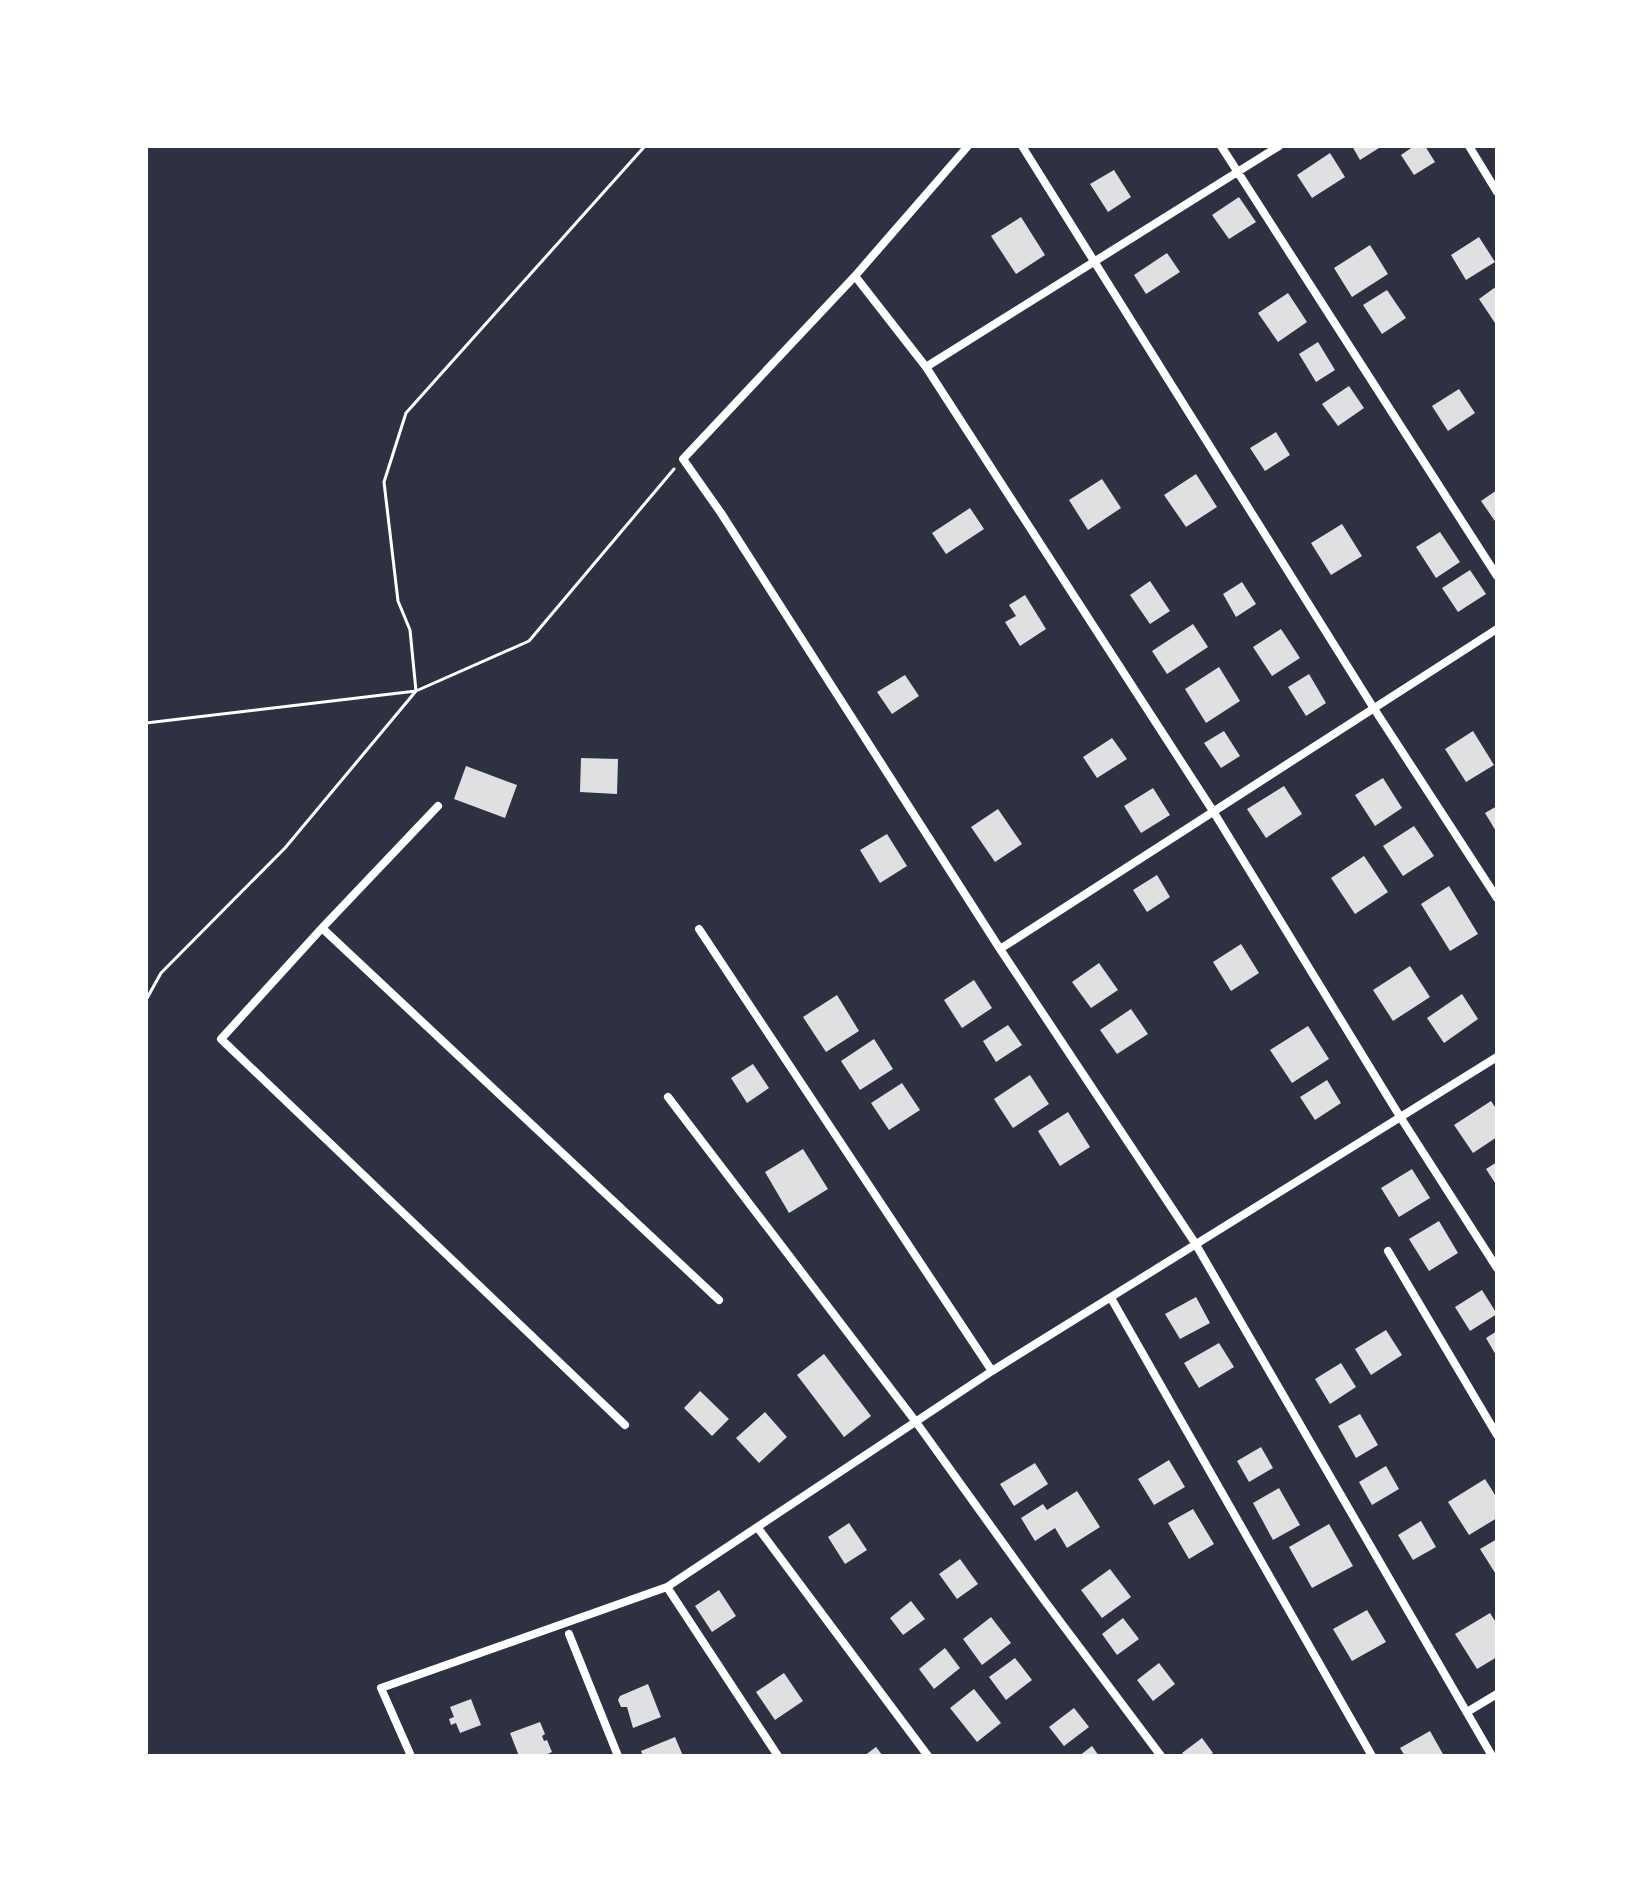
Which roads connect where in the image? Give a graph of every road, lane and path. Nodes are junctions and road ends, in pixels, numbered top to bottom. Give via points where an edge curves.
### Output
1 (645, 146) edge
2 (968, 146) edge
3 (1022, 146) edge
4 (1221, 146) edge
5 (1279, 146) edge
6 (1469, 146) edge
7 (1238, 173) junction
8 (1497, 192) edge
9 (1096, 263) junction
10 (855, 276) junction
11 (926, 367) junction
12 (683, 459) junction
13 (1497, 576) edge
14 (1497, 629) edge
15 (416, 691) junction
16 (1373, 707) junction
17 (146, 723) edge
18 (438, 806) dead end
19 (1213, 811) junction
20 (1497, 898) edge
21 (322, 928) junction
22 (699, 929) dead end
23 (1000, 949) junction
24 (146, 1000) edge
25 (1497, 1057) edge
26 (668, 1097) dead end
27 (1399, 1115) junction
28 (1195, 1243) junction
29 (1388, 1251) dead end
30 (1497, 1268) edge
31 (1111, 1298) junction
32 (719, 1300) dead end
33 (992, 1371) junction
34 (916, 1422) junction
35 (625, 1425) dead end
36 (1497, 1435) edge
37 (758, 1528) junction
38 (667, 1587) junction
39 (569, 1634) dead end
40 (1497, 1694) edge
41 (1467, 1712) junction
42 (411, 1756) edge
43 (618, 1756) edge
44 (778, 1756) edge
45 (928, 1756) edge
46 (1161, 1756) edge
47 (1372, 1756) edge
48 (1492, 1756) edge

1 - 15 path via 406,413 384,482 398,601 410,630
2 - 10 street
3 - 9 street
4 - 7 street
5 - 7 street
6 - 8 street
7 - 9 street
7 - 13 street
9 - 11 street
9 - 16 street
10 - 11 street
10 - 12 street
11 - 19 street
12 - 15 path via 529,641
12 - 23 street
14 - 16 street
15 - 17 path
15 - 24 path via 285,848 161,973
16 - 19 street
16 - 20 street
18 - 21 street
19 - 23 street
19 - 27 street
21 - 32 street
21 - 35 street via 221,1039
22 - 33 street
23 - 28 street
25 - 27 street
26 - 34 street
27 - 28 street
27 - 30 street
28 - 31 street
28 - 41 street
29 - 36 street
31 - 33 street
31 - 47 street
33 - 34 street
34 - 37 street
34 - 46 street
37 - 38 street
37 - 45 street
38 - 42 street via 381,1688
38 - 44 street
39 - 43 street
40 - 41 street
41 - 48 street

